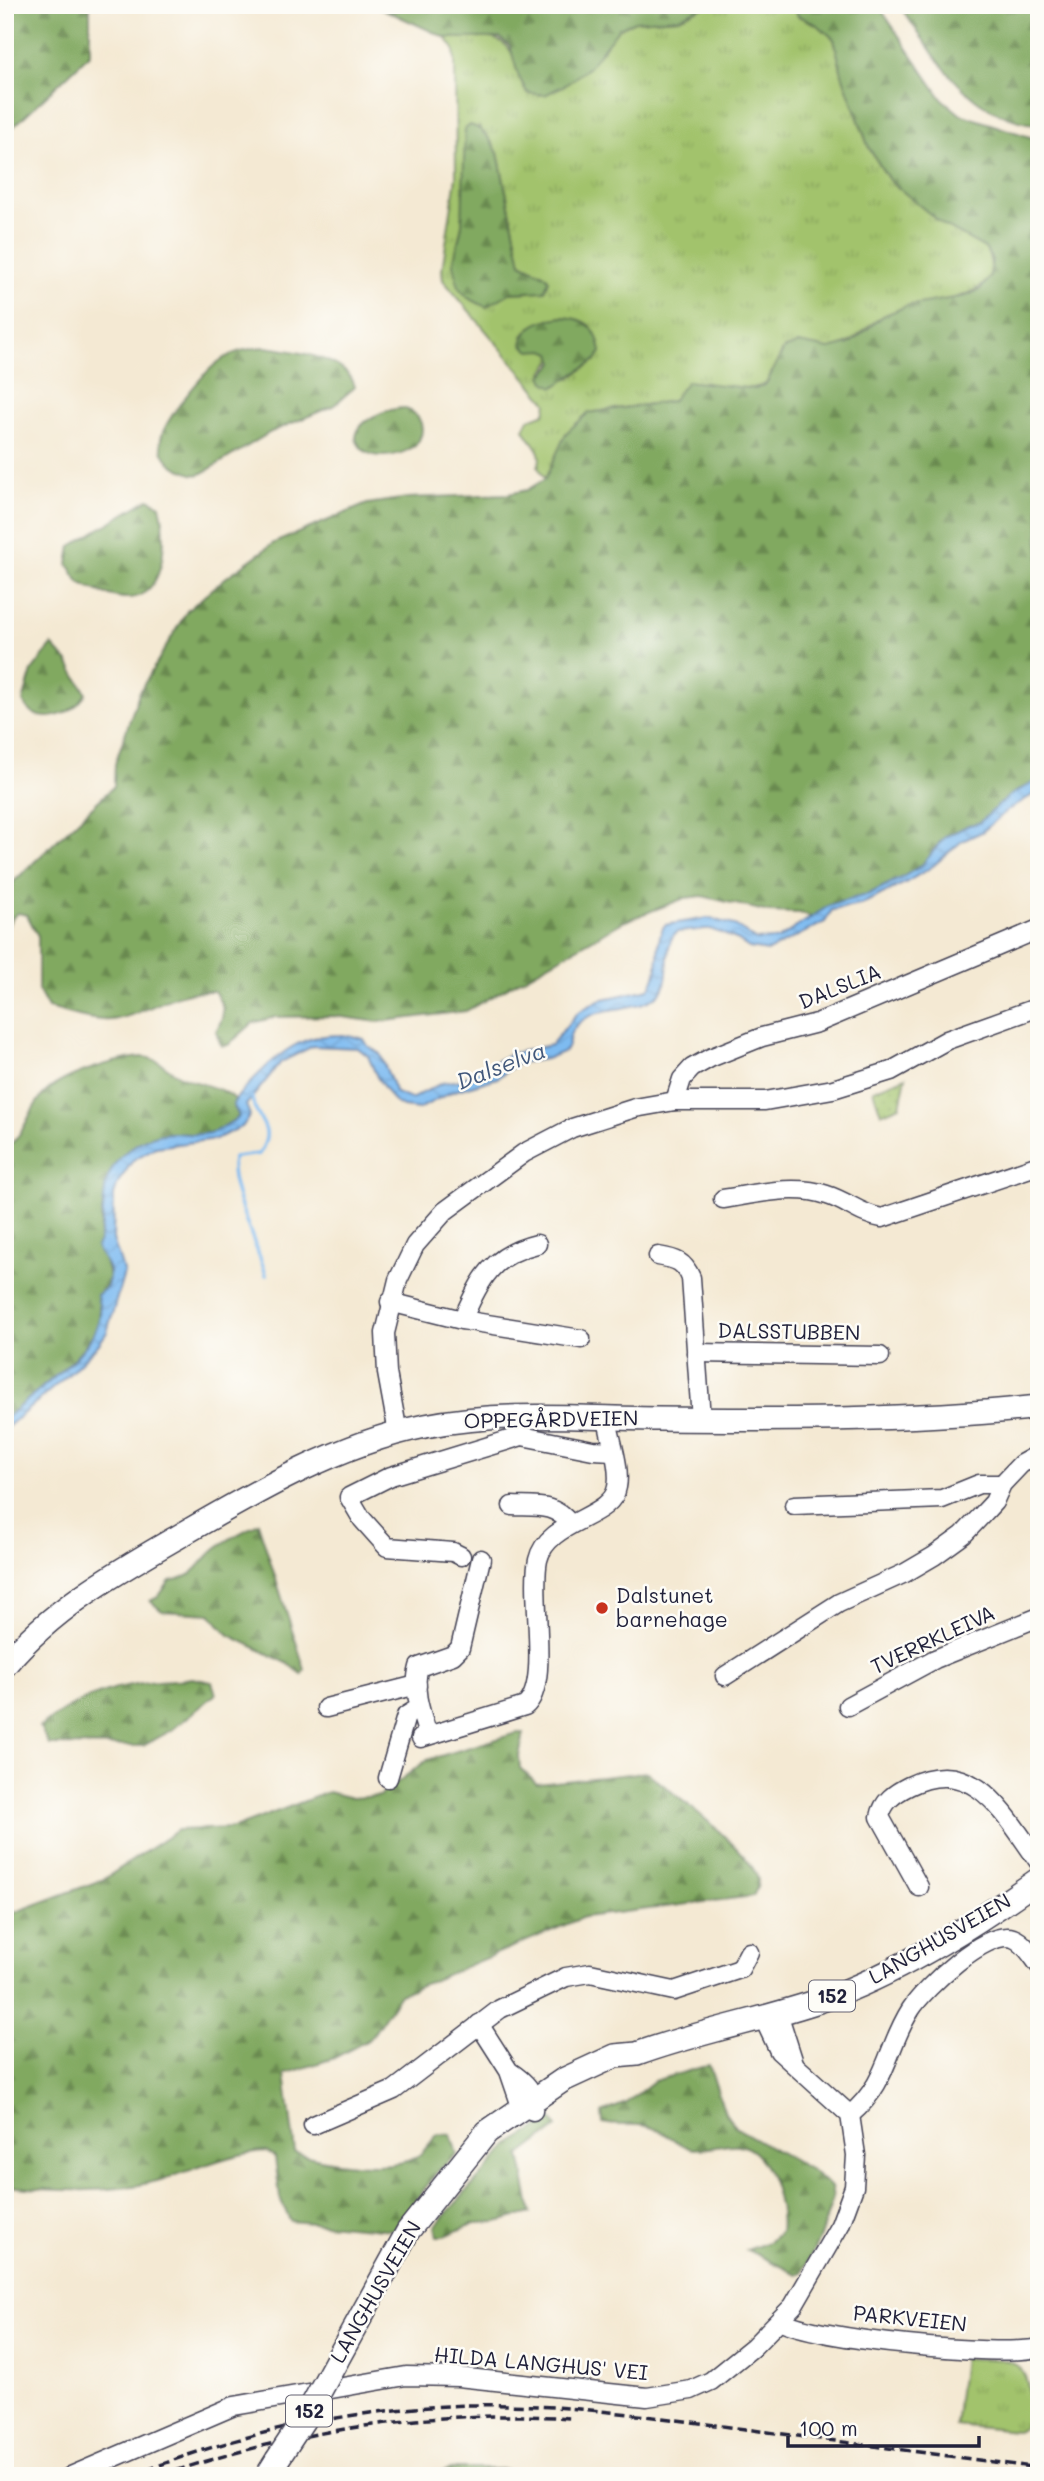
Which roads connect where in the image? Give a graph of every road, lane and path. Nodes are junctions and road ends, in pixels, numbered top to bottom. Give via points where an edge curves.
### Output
1 (1039, 929) edge
2 (1039, 1007) edge
3 (675, 1101) junction
4 (1039, 1165) edge
5 (723, 1199) dead end
6 (537, 1244) dead end
7 (658, 1256) dead end
8 (390, 1302) junction
9 (462, 1320) junction
10 (580, 1339) dead end
11 (696, 1353) junction
12 (880, 1356) dead end
13 (1039, 1407) edge
14 (607, 1418) junction
15 (701, 1419) junction
16 (398, 1433) junction
17 (612, 1451) junction
18 (1039, 1454) edge
19 (1003, 1484) junction
20 (794, 1505) dead end
21 (512, 1506) dead end
22 (570, 1524) junction
23 (461, 1556) dead end
24 (481, 1559) dead end
25 (1039, 1618) edge
26 (5, 1664) edge
27 (725, 1676) dead end
28 (417, 1685) junction
29 (848, 1706) dead end
30 (326, 1708) dead end
31 (419, 1708) junction
32 (388, 1778) dead end
33 (1039, 1862) edge
34 (1039, 1880) edge
35 (919, 1887) dead end
36 (749, 1952) dead end
37 (1039, 1965) edge
38 (770, 2015) junction
39 (479, 2024) junction
40 (529, 2105) junction
41 (850, 2115) junction
42 (313, 2125) dead end
43 (780, 2320) junction
44 (1039, 2348) edge
45 (265, 2474) edge
46 (71, 2476) edge

1 - 3 street, DALSLIA via 817,1023 762,1037 709,1058 682,1079
2 - 3 street via 947,1040 891,1071 833,1089 765,1101
3 - 8 street via 605,1115 572,1128 524,1153 461,1196 415,1245
4 - 5 street via 882,1218 809,1190
6 - 9 street via 499,1259 486,1273
7 - 11 street, DALSSTUBBEN via 685,1265 691,1278
8 - 9 street
8 - 16 street via 386,1347
9 - 10 street
11 - 12 street, DALSSTUBBEN
11 - 15 street, DALSSTUBBEN
13 - 15 main road, OPPEGÅRDVEIEN via 939,1415
14 - 15 main road, OPPEGÅRDVEIEN
14 - 16 main road, OPPEGÅRDVEIEN via 491,1417
14 - 17 street
16 - 26 main road, OPPEGÅRDVEIEN via 257,1494 104,1580 58,1613
17 - 22 street via 617,1489 611,1501
17 - 23 street via 522,1436 391,1476 349,1497 387,1547
18 - 19 street via 1021,1464
19 - 20 street via 979,1485 942,1499
19 - 27 street via 981,1517 934,1556 839,1603
21 - 22 street via 553,1508
22 - 31 street via 539,1553 538,1680 533,1699 525,1706 425,1737
24 - 28 street via 460,1648 419,1667
25 - 29 street, TVERRKLEIVA via 935,1659
28 - 30 street
28 - 31 street
31 - 32 street via 406,1716
33 - 35 street via 995,1799 963,1781 927,1777 888,1799 880,1817
34 - 38 main road, LANGHUSVEIEN / 152 via 880,1976 837,1995
36 - 39 street via 740,1969 674,1991 576,1974 508,2005
37 - 41 street via 1023,1945 1008,1937 983,1945 943,1973 904,2022 876,2089
38 - 40 main road, LANGHUSVEIEN / 152 via 637,2054 615,2056
38 - 41 street via 794,2063
39 - 40 street via 509,2071 525,2082
39 - 42 street via 394,2090
40 - 45 main road, LANGHUSVEIEN / 152, bridge via 469,2157 408,2231 308,2413
41 - 43 street, HILDA LANGHUS' VEI via 856,2165 850,2204 810,2280
43 - 44 street, PARKVEIEN via 806,2330 855,2338 988,2349
43 - 46 street, HILDA LANGHUS' VEI via 711,2381 673,2394 647,2398 406,2376 234,2406

